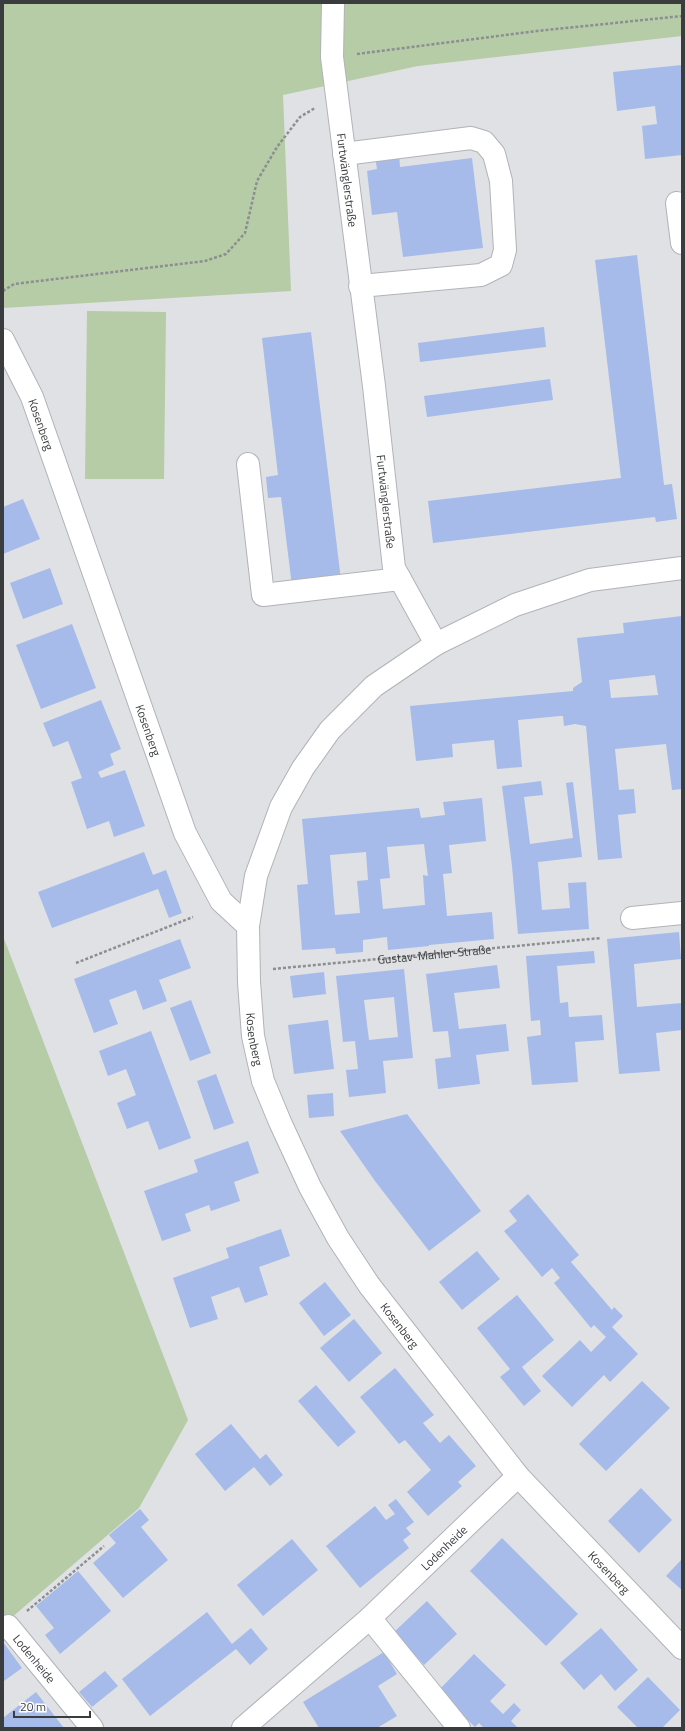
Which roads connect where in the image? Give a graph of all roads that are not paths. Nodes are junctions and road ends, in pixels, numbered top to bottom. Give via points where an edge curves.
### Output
1 (333, 3) edge
2 (344, 154) junction
3 (677, 203) dead end
4 (682, 243) edge
5 (360, 286) junction
6 (3, 340) edge
7 (248, 464) dead end
8 (682, 568) edge
9 (400, 579) junction
10 (436, 644) junction
11 (682, 913) edge
12 (632, 918) dead end
13 (248, 926) junction
14 (518, 1476) junction
15 (370, 1618) junction
16 (8, 1626) road end
17 (682, 1648) edge
18 (255, 1724) edge
19 (92, 1728) edge
20 (459, 1728) edge

1 - 2 street, Furtwänglerstraße via 332,57
2 - 5 street, Furtwänglerstraße
2 - 5 street via 471,138 484,142 494,154 501,181 506,250 501,265 481,275
3 - 4 street
5 - 9 street, Furtwänglerstraße via 394,568
6 - 13 street, Kosenberg via 32,397 185,833 221,901
7 - 9 street via 263,595
8 - 10 street via 590,580 515,605
9 - 10 street, Furtwänglerstraße
10 - 13 street via 366,693 330,730 303,768 281,807 256,876
11 - 12 street
13 - 14 street, Kosenberg via 253,1036 263,1081 310,1187 338,1238 369,1285
14 - 15 street, Lodenheide
14 - 17 street, Kosenberg
15 - 18 street, Lodenheide
15 - 20 street
16 - 19 street, Lodenheide

